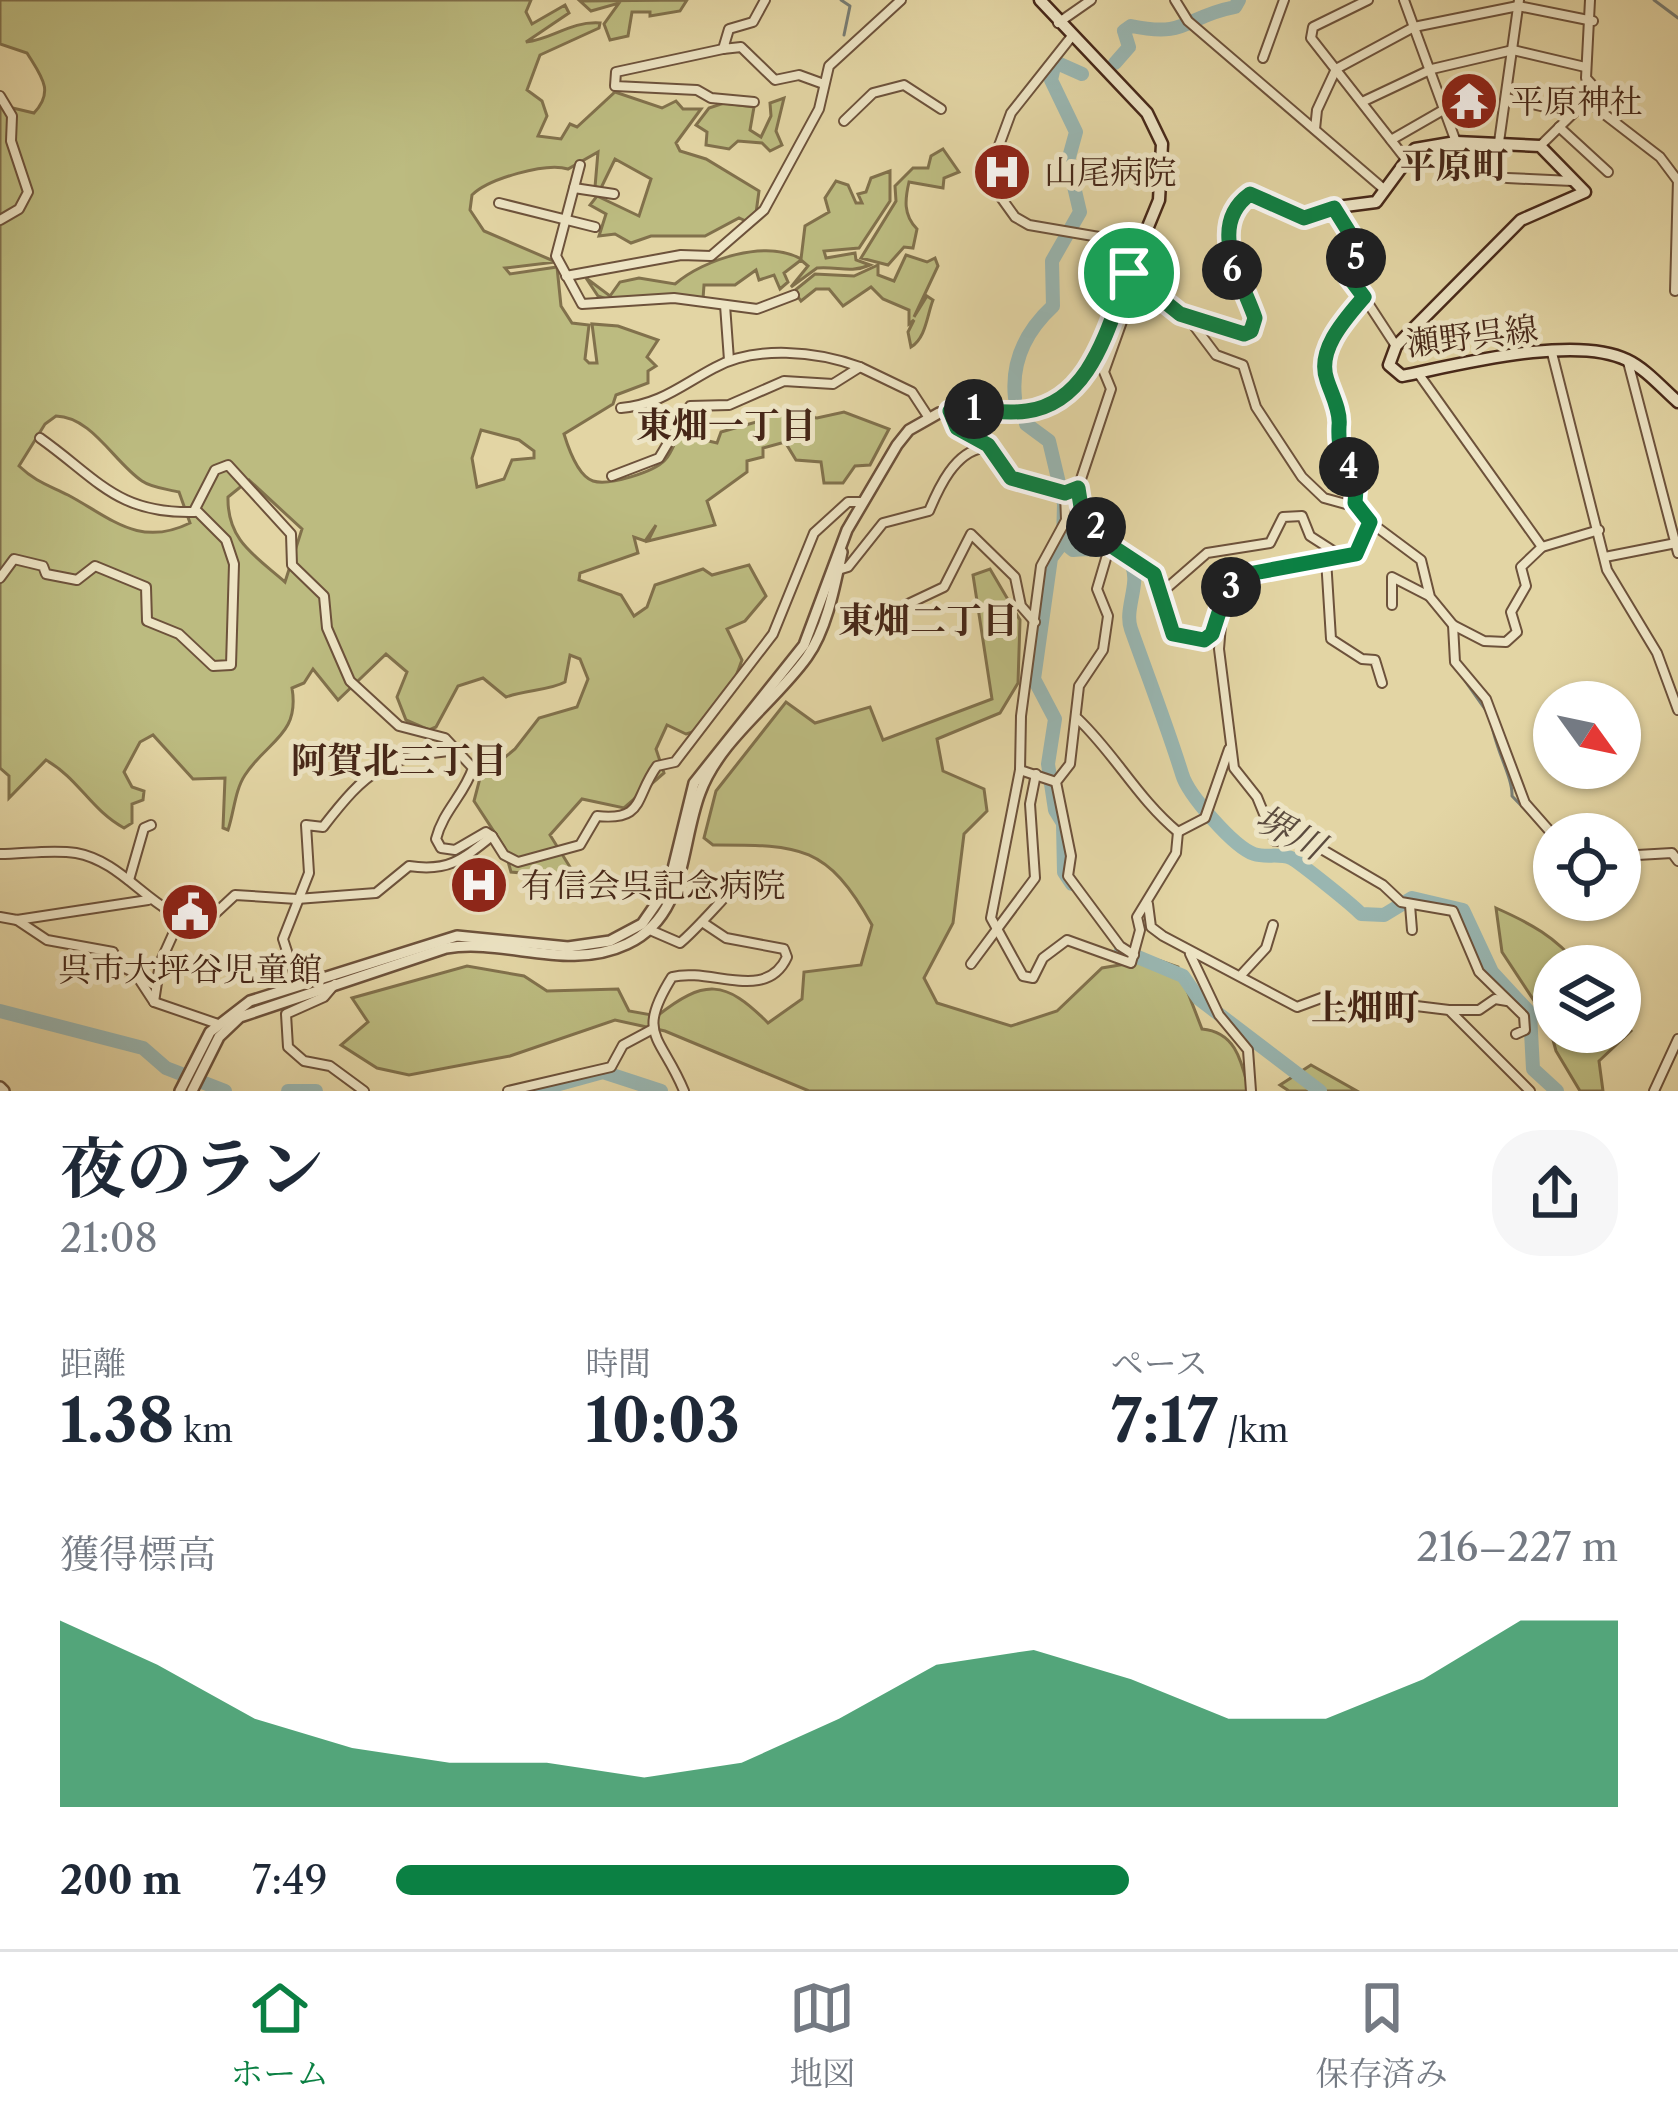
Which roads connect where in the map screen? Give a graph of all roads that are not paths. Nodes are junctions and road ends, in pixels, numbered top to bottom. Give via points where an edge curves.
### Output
1 (765, 0) edge
2 (901, 0) edge
3 (1040, 0) edge
4 (1090, 0) edge
5 (1174, 0) edge
6 (1284, 0) edge
7 (1368, 0) edge
8 (1404, 0) edge
9 (1590, 0) edge
10 (1519, 3) edge
11 (1058, 22) junction
12 (1593, 22) junction
13 (1414, 28) junction
14 (1072, 36) junction
15 (723, 49) junction
16 (1513, 50) junction
17 (1263, 58) dead end
18 (1586, 67) junction
19 (1336, 69) junction
20 (1432, 69) junction
21 (821, 83) junction
22 (0, 96) edge
23 (1506, 98) junction
24 (1586, 100) junction
25 (754, 102) dead end
26 (1362, 102) junction
27 (1445, 109) junction
28 (941, 110) dead end
29 (1573, 113) junction
30 (844, 121) dead end
31 (1559, 127) junction
32 (1315, 129) junction
33 (1391, 140) junction
34 (1456, 142) junction
35 (1499, 142) junction
36 (1540, 146) junction
37 (1405, 158) junction
38 (580, 165) dead end
39 (1608, 172) dead end
40 (1507, 178) dead end
41 (1678, 180) edge
42 (1580, 181) junction
43 (574, 188) junction
44 (1386, 191) junction
45 (614, 194) dead end
46 (499, 203) dead end
47 (1334, 208) junction
48 (0, 220) edge
49 (564, 220) junction
50 (595, 227) dead end
51 (1141, 244) junction
52 (1129, 273) junction
53 (566, 276) junction
54 (1675, 291) edge
55 (794, 295) dead end
56 (1364, 297) junction
57 (725, 305) junction
58 (1115, 308) junction
59 (1189, 319) junction
60 (1396, 346) junction
61 (1552, 352) junction
62 (729, 360) junction
63 (1628, 360) junction
64 (860, 367) junction
65 (1418, 373) junction
66 (1678, 402) edge
67 (621, 408) dead end
68 (950, 411) junction
69 (929, 418) junction
70 (40, 438) dead end
71 (1000, 462) junction
72 (612, 476) dead end
73 (1078, 488) junction
74 (1065, 493) junction
75 (863, 502) junction
76 (1355, 503) junction
77 (195, 512) junction
78 (1370, 522) junction
79 (848, 530) junction
80 (1599, 530) junction
81 (1110, 545) junction
82 (1542, 547) junction
83 (1677, 548) edge
84 (1338, 554) junction
85 (1605, 557) junction
86 (1326, 559) junction
87 (838, 570) junction
88 (0, 578) edge
89 (1160, 594) junction
90 (1430, 597) junction
91 (1392, 605) dead end
92 (1221, 612) junction
93 (1036, 623) junction
94 (882, 625) dead end
95 (1453, 625) junction
96 (1382, 683) dead end
97 (1678, 710) edge
98 (1078, 719) junction
99 (1230, 747) junction
100 (459, 750) junction
101 (1020, 770) junction
102 (1036, 774) junction
103 (1056, 782) junction
104 (1534, 813) edge
105 (151, 825) dead end
106 (1178, 832) junction
107 (492, 836) junction
108 (0, 854) edge
109 (1641, 855) edge
110 (1678, 861) edge
111 (742, 874) dead end
112 (129, 880) junction
113 (297, 899) junction
114 (149, 900) junction
115 (1148, 902) junction
116 (1410, 905) junction
117 (0, 917) edge
118 (17, 920) junction
119 (179, 921) junction
120 (702, 922) junction
121 (1273, 925) dead end
122 (650, 930) junction
123 (1412, 930) dead end
124 (997, 932) junction
125 (1189, 953) junction
126 (1134, 955) junction
127 (971, 964) dead end
128 (1243, 974) junction
129 (336, 982) junction
130 (298, 985) junction
131 (1509, 1001) junction
132 (154, 1002) junction
133 (1449, 1010) junction
134 (218, 1024) junction
135 (651, 1030) junction
136 (1516, 1034) dead end
137 (1678, 1039) edge
138 (1674, 1059) edge
139 (190, 1078) dead end
140 (186, 1091) edge
141 (364, 1091) edge
142 (508, 1091) edge
143 (683, 1091) edge
144 (1251, 1091) edge
145 (1531, 1091) edge
146 (1654, 1091) edge

1 - 15 street via 753,22 729,29
2 - 21 street via 829,66
3 - 11 main road
4 - 11 street
5 - 32 street via 1188,21
6 - 17 street
7 - 19 street via 1313,27 1311,38
8 - 13 street
9 - 12 street
10 - 12 street
10 - 13 street
10 - 16 street
11 - 14 main road
12 - 18 street
13 - 19 street
13 - 20 street
14 - 51 main road via 1147,113 1162,144 1164,178
14 - 51 street via 1011,113 987,178 1029,225
15 - 21 street via 741,47 775,80 800,75
15 - 25 street via 616,72 616,86
16 - 18 street
16 - 20 street
16 - 23 street
18 - 24 street via 1597,90
19 - 26 street
19 - 32 street
20 - 26 street
20 - 27 street
21 - 53 street via 819,109 764,210 724,247 711,256
22 - 48 street via 28,192 20,209
23 - 29 street
23 - 35 street
24 - 29 street
24 - 41 street
26 - 33 street
27 - 33 street
27 - 34 street
28 - 30 street via 904,85 873,93
29 - 31 street
31 - 36 street
31 - 39 street
32 - 44 street
33 - 37 street
34 - 35 main road
34 - 37 main road
35 - 36 main road
36 - 42 main road
37 - 44 main road
38 - 43 street
40 - 42 street
41 - 54 street
42 - 60 main road, 瀬野呉線 via 1585,192 1578,199 1521,220
43 - 45 street
43 - 49 street
44 - 47 main road via 1376,202
46 - 49 street
47 - 56 street via 1359,248 1349,277
47 - 59 main road via 1304,218 1250,194 1239,201 1231,268 1256,324 1244,334
49 - 50 street
49 - 53 street via 556,256
51 - 52 main road
52 - 58 street
52 - 59 main road
53 - 57 street via 582,304 674,298
55 - 57 street via 757,309
56 - 60 street
56 - 76 street via 1342,323 1324,367 1340,454 1359,482
57 - 62 street
58 - 68 street via 1090,366 1056,401 1026,411
58 - 73 street via 1124,316 1104,372 1111,389
59 - 76 street via 1216,355 1243,365 1256,407 1316,493
60 - 65 main road, 瀬野呉線 via 1388,360 1393,372
61 - 63 main road, 瀬野呉線
61 - 65 main road, 瀬野呉線 via 1480,357
61 - 80 street
62 - 64 street via 816,353
62 - 67 street via 659,402
63 - 66 main road
63 - 83 street
64 - 69 street via 912,392
64 - 72 street via 833,384 784,381 729,405 690,406 658,458
65 - 82 street
68 - 69 street
68 - 71 street via 957,428
69 - 75 street via 897,445
70 - 77 street via 115,499 148,511
71 - 74 street via 1021,483
71 - 87 street via 983,448 966,453 929,511 884,523
73 - 74 street
73 - 81 street via 1081,507
74 - 93 street via 1066,520 1041,566
75 - 79 street
75 - 107 street via 848,502 814,532 773,634 675,762 657,766 630,814 597,816 580,844 518,862
76 - 78 street
77 - 88 street via 226,540 234,564 231,665 213,666 179,634 147,621 146,587 95,566 77,580 14,559
77 - 100 street via 215,470 231,467 291,534 292,565 324,596 327,628 350,681 399,726
78 - 84 street via 1356,554
78 - 90 street via 1421,560
79 - 87 street
79 - 130 street via 804,645 694,783 669,885 643,924 610,941 568,947 457,936
80 - 82 street
80 - 85 street
81 - 89 street via 1147,566
81 - 98 street via 1097,589 1108,616 1103,650 1079,686
82 - 95 street via 1521,567 1526,586 1514,600 1513,640 1484,641
83 - 85 street
84 - 86 street
84 - 89 street via 1310,536 1302,516 1283,518 1270,543 1207,553
85 - 97 street
86 - 92 street via 1243,575
86 - 96 street via 1331,639 1375,660
87 - 122 street via 807,658 701,788 674,894
89 - 92 street via 1173,634 1204,640
90 - 91 street via 1392,577
90 - 95 street
92 - 99 street
93 - 94 street via 1021,606 1015,578 971,534 944,587 887,614
93 - 101 street
95 - 104 street via 1455,662 1486,700
98 - 103 street via 1070,764
98 - 106 street
99 - 106 street via 1205,818
99 - 116 street via 1275,841 1306,840
100 - 107 street via 473,768 436,839 455,850
100 - 113 street via 406,754 375,769 323,827 306,825 309,873
101 - 102 street
101 - 124 street via 997,871
102 - 103 street
102 - 124 street via 1036,878
103 - 126 street via 1068,875
105 - 112 street
106 - 115 street via 1176,853
107 - 113 street via 457,864 438,871 409,866 376,893
108 - 112 street via 78,853
109 - 110 street via 1672,853
111 - 120 street
112 - 114 street
113 - 119 street via 235,895 205,923
113 - 130 street via 284,939
114 - 118 street
114 - 119 street
115 - 125 street via 1151,927
115 - 126 street via 1137,917
116 - 123 street
116 - 131 street via 1453,911 1479,972
117 - 118 street
118 - 132 street via 47,940 112,952
119 - 132 street
120 - 122 street via 680,943
120 - 135 street via 726,938 784,949 787,957 770,978 747,984 706,972 672,977
121 - 128 street via 1266,948
122 - 129 street via 610,950 563,956 462,945
124 - 126 street via 1028,981 1067,940 1127,964
124 - 127 street
125 - 128 street
125 - 144 street via 1219,1015 1248,1050
128 - 133 street via 1297,1007 1324,997 1338,1007 1395,995 1408,1005
129 - 140 street via 240,1017
129 - 141 street via 324,997 286,1014 288,1047
130 - 134 street via 250,1001
131 - 133 street
131 - 136 street via 1524,1016 1525,1030
132 - 134 street
133 - 145 street
134 - 140 street
135 - 142 street via 623,1045 610,1067
135 - 143 street
137 - 138 street
138 - 146 street
139 - 140 street

